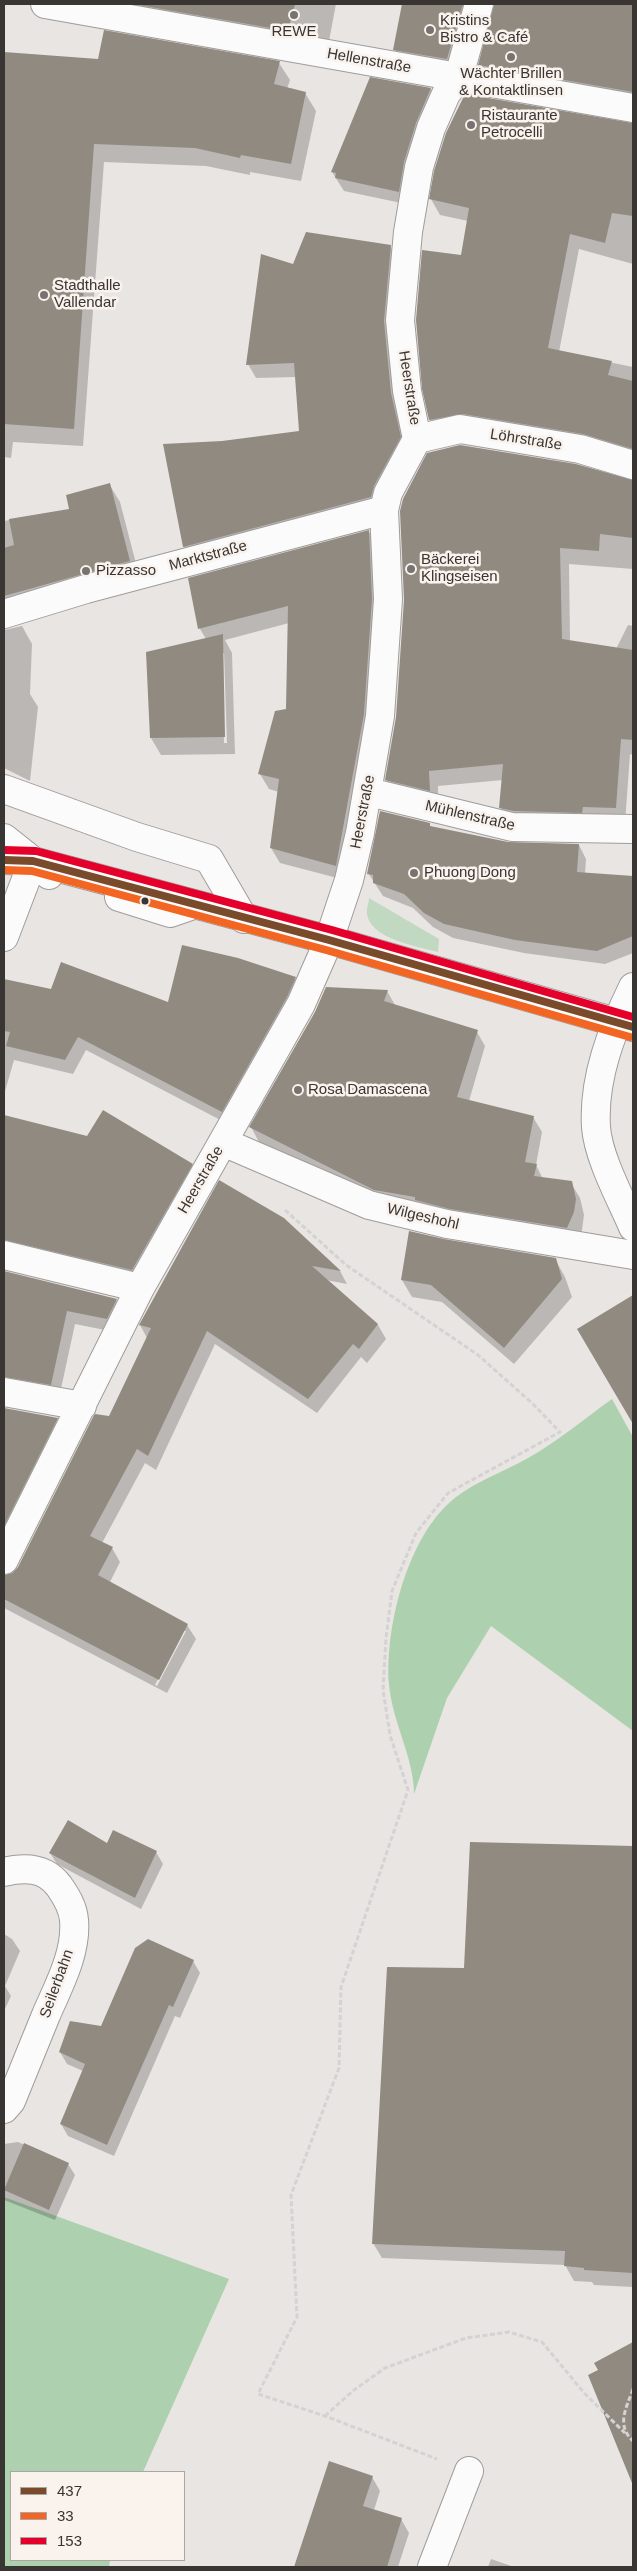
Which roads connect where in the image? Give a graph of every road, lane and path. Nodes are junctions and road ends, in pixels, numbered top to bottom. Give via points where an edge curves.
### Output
1 (45, 4) edge
2 (479, 4) edge
3 (459, 76) junction
4 (633, 108) edge
5 (417, 439) junction
6 (633, 464) edge
7 (384, 510) junction
8 (4, 614) edge
9 (4, 788) edge
10 (369, 792) junction
11 (633, 829) edge
12 (4, 838) edge
13 (4, 860) edge
14 (33, 861) junction
15 (244, 919) junction
16 (4, 937) edge
17 (330, 940) junction
18 (633, 987) edge
19 (625, 1024) edge
20 (223, 1142) junction
21 (279, 1207) dead end
22 (633, 1227) edge
23 (4, 1255) edge
24 (633, 1255) edge
25 (140, 1288) junction
26 (4, 1392) edge
27 (82, 1406) junction
28 (4, 1560) edge
29 (4, 1872) edge
30 (4, 2110) edge
31 (633, 2389) edge
32 (325, 2416) junction
33 (625, 2433) junction
34 (633, 2441) edge
35 (469, 2471) joint
36 (432, 2567) edge

1 - 3 street, Hellenstraße
2 - 3 street, Heerstraße
3 - 4 street, Hellenstraße
3 - 5 street, Heerstraße via 446,94 431,128 419,167 408,232 400,320 407,391
5 - 6 street, Löhrstraße via 460,429 580,449
5 - 7 street, Heerstraße via 388,493
7 - 8 street, Marktstraße
7 - 10 street, Heerstraße via 388,598 380,716
9 - 15 street via 137,837 209,859
10 - 11 street, Mühlenstraße via 512,827
10 - 17 street, Heerstraße via 349,880
12 - 14 street
13 - 14 street
14 - 15 street
14 - 16 street
15 - 17 street
17 - 19 street
17 - 20 street, Heerstraße via 301,1004
18 - 19 street
19 - 22 street via 598,1082 596,1128 607,1166
20 - 24 street, Wilgeshohl via 369,1205 447,1224
20 - 25 street, Heerstraße
21 - 32 path via 346,1265 478,1355 534,1404 560,1432 448,1493 416,1533 392,1591 383,1690 390,1735 408,1790 341,1987 339,2068 291,2195 297,2316 258,2394
23 - 25 street
25 - 27 street, Heerstraße
26 - 27 street
27 - 28 street, Heerstraße
29 - 30 street, Seilerbahn via 26,1868 45,1873 68,1898 74,1920 74,1936 66,1967 11,2101
31 - 33 path via 623,2417
32 - 33 path via 386,2368 466,2338 509,2332 542,2342 585,2394
32 - 35 path
33 - 34 path
35 - 36 street

